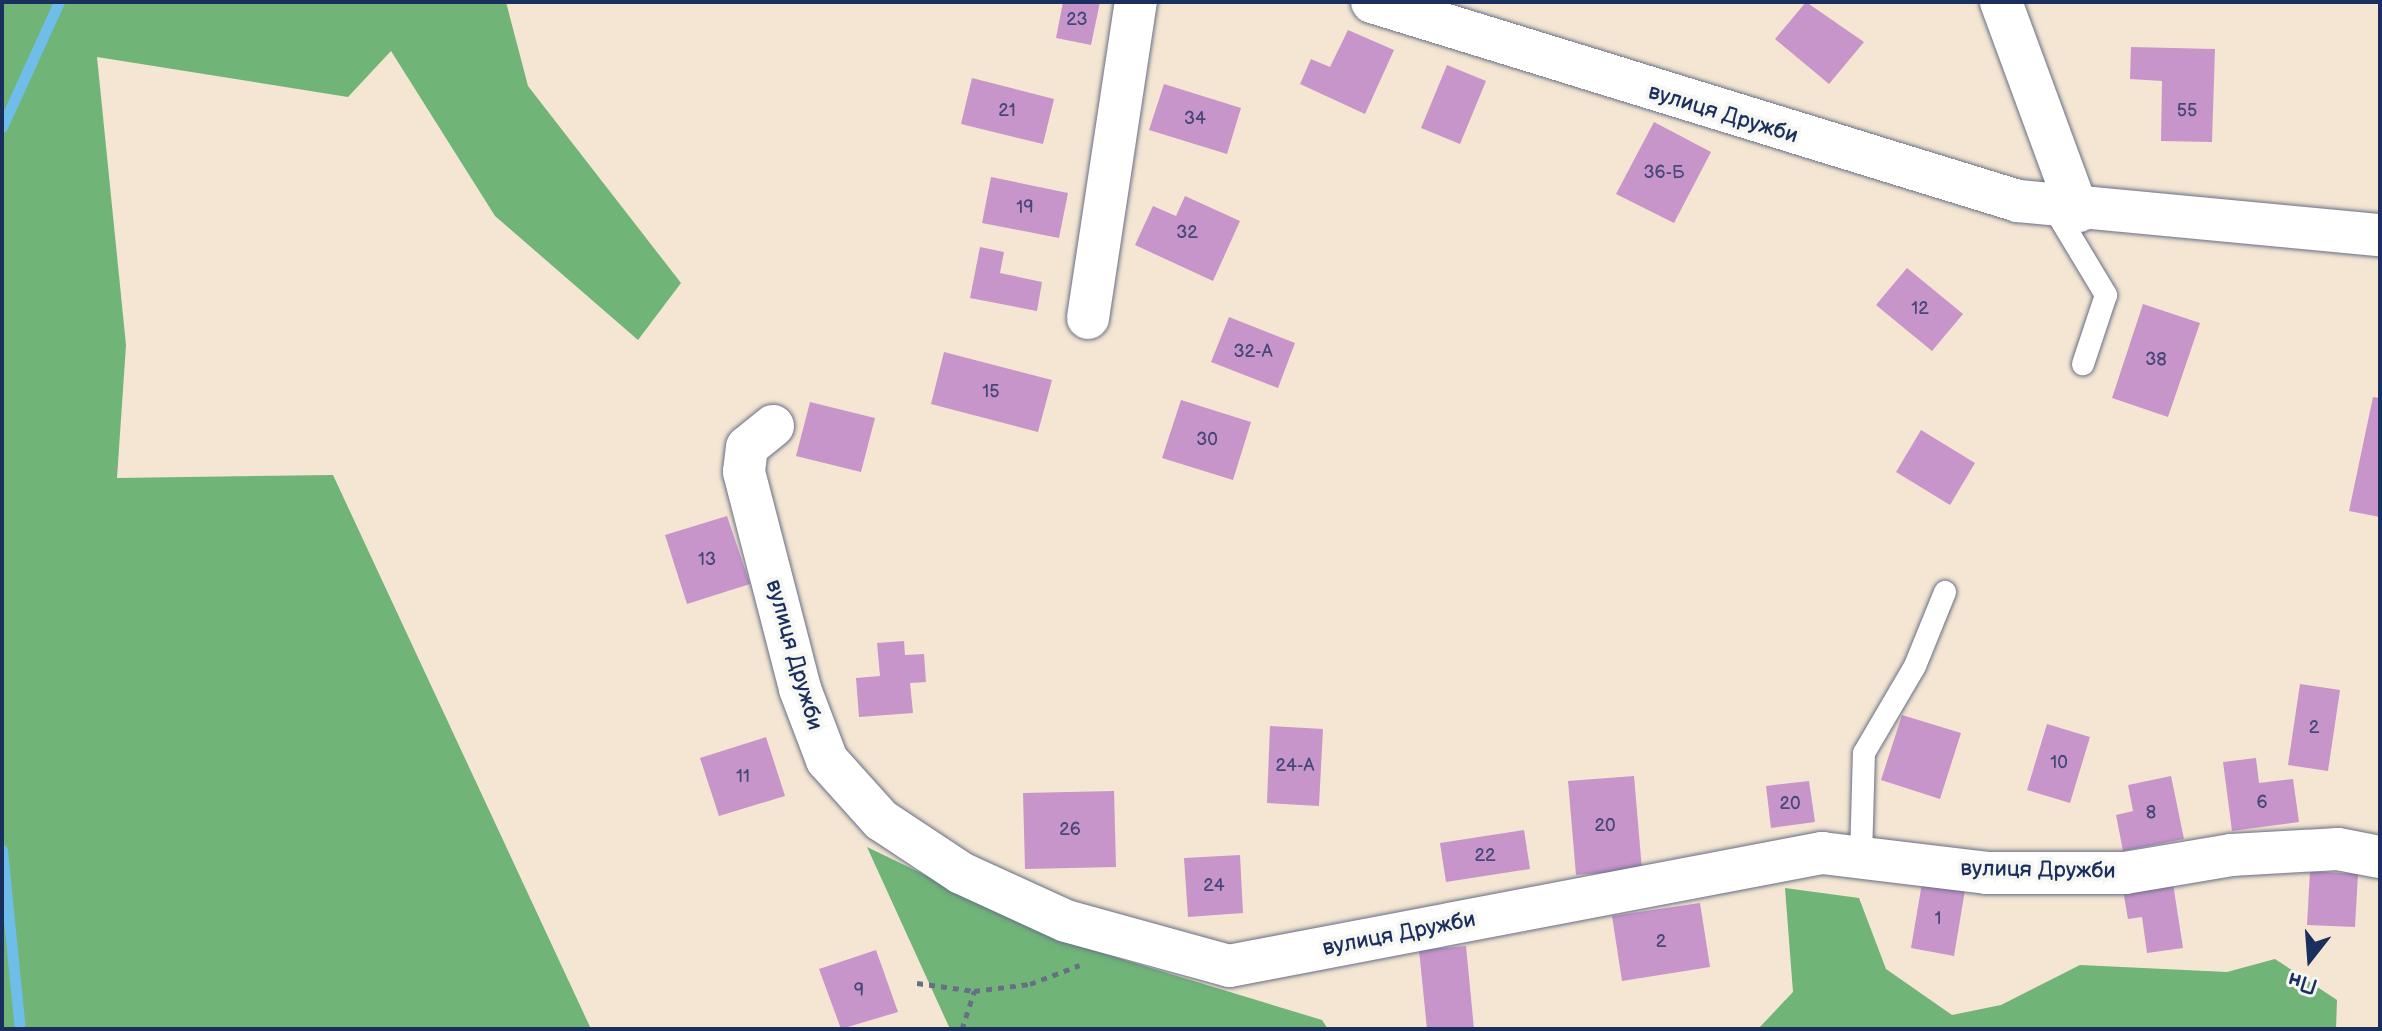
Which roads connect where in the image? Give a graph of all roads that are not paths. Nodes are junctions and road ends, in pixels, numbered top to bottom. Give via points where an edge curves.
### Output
1 (1136, 2) edge
2 (1372, 2) edge
3 (2001, 2) edge
4 (2066, 209) junction
5 (2380, 235) edge
6 (1088, 318) dead end
7 (2083, 364) dead end
8 (773, 426) dead end
9 (1945, 592) dead end
10 (2380, 857) edge
11 (1861, 858) junction

1 - 6 street
2 - 4 street, вулиця Дружби via 1649,92
3 - 4 street
4 - 5 street, вулиця Дружби via 2142,208
4 - 7 lane via 2106,295
8 - 11 street, вулиця Дружби via 747,447 744,472 800,689 827,760 881,820 961,873 1115,934 1229,966 1822,853
9 - 11 lane via 1915,666 1864,753
10 - 11 street, вулиця Дружби via 2338,849 2231,855 2125,873 2002,873

